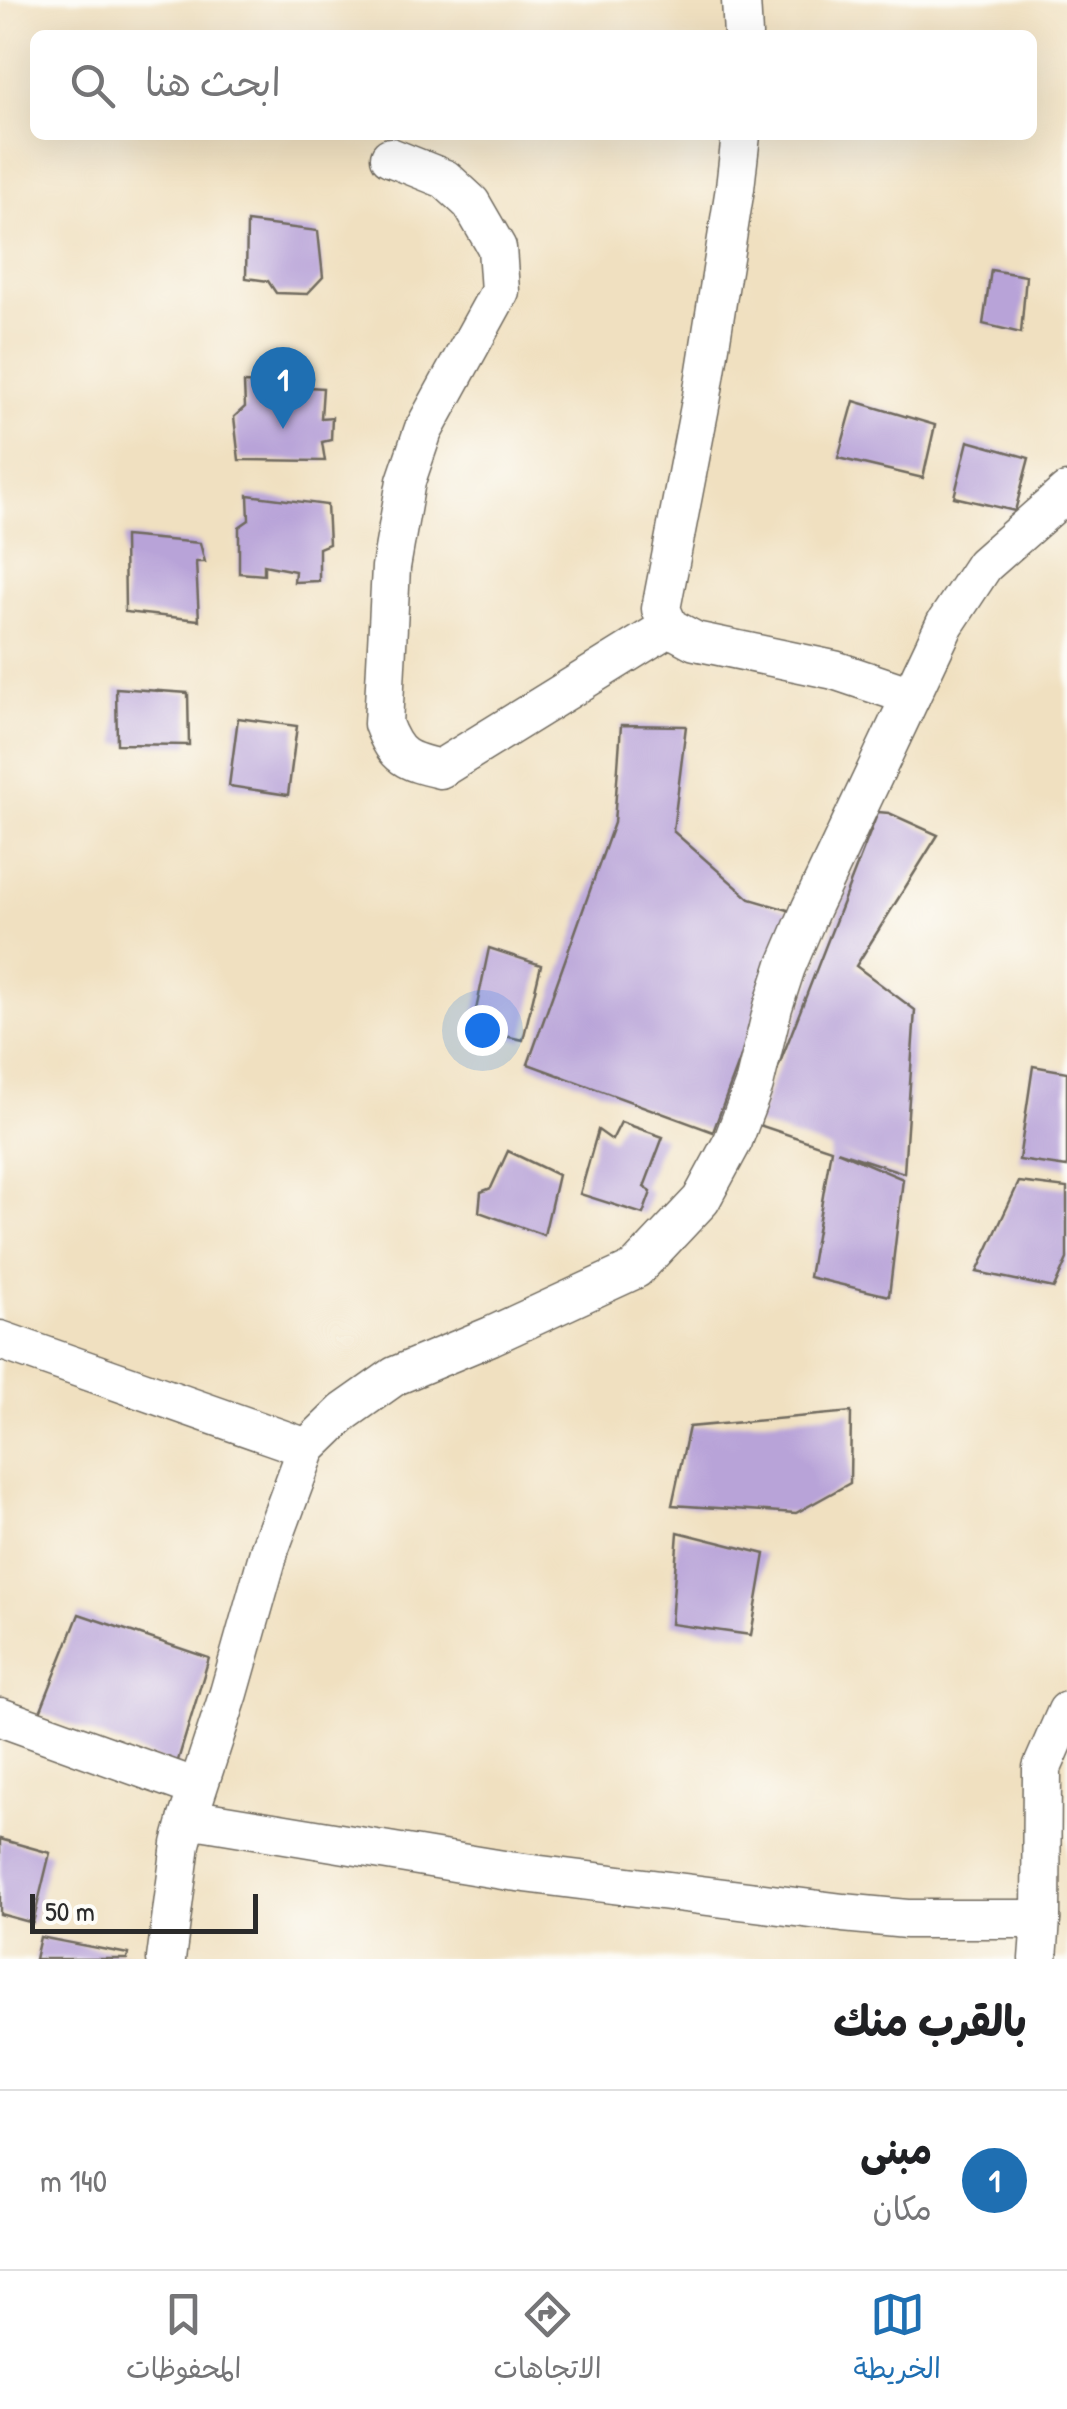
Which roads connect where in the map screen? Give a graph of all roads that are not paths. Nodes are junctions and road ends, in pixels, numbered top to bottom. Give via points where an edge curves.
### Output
1 (741, 0) edge
2 (744, 30) edge
3 (740, 140) edge
4 (390, 156) dead end
5 (1067, 492) edge
6 (669, 627) junction
7 (911, 696) junction
8 (0, 1340) edge
9 (306, 1448) junction
10 (1067, 1711) edge
11 (0, 1717) edge
12 (1054, 1774) edge
13 (192, 1803) junction
14 (1041, 1919) junction
15 (166, 1959) edge
16 (1038, 1959) edge

1 - 2 street
3 - 6 street via 661,609
4 - 6 street via 444,179 471,203 497,248 500,292 423,431 406,481 391,567 382,724 392,747 413,763 440,769
5 - 7 street via 984,565 945,624
6 - 7 street via 695,641 834,670
7 - 9 street via 786,967 744,1113 701,1200 636,1270 395,1376
8 - 9 street
9 - 13 street
10 - 12 street
11 - 13 street
12 - 14 street
13 - 14 street via 509,1871 843,1913
13 - 15 street
14 - 16 street

